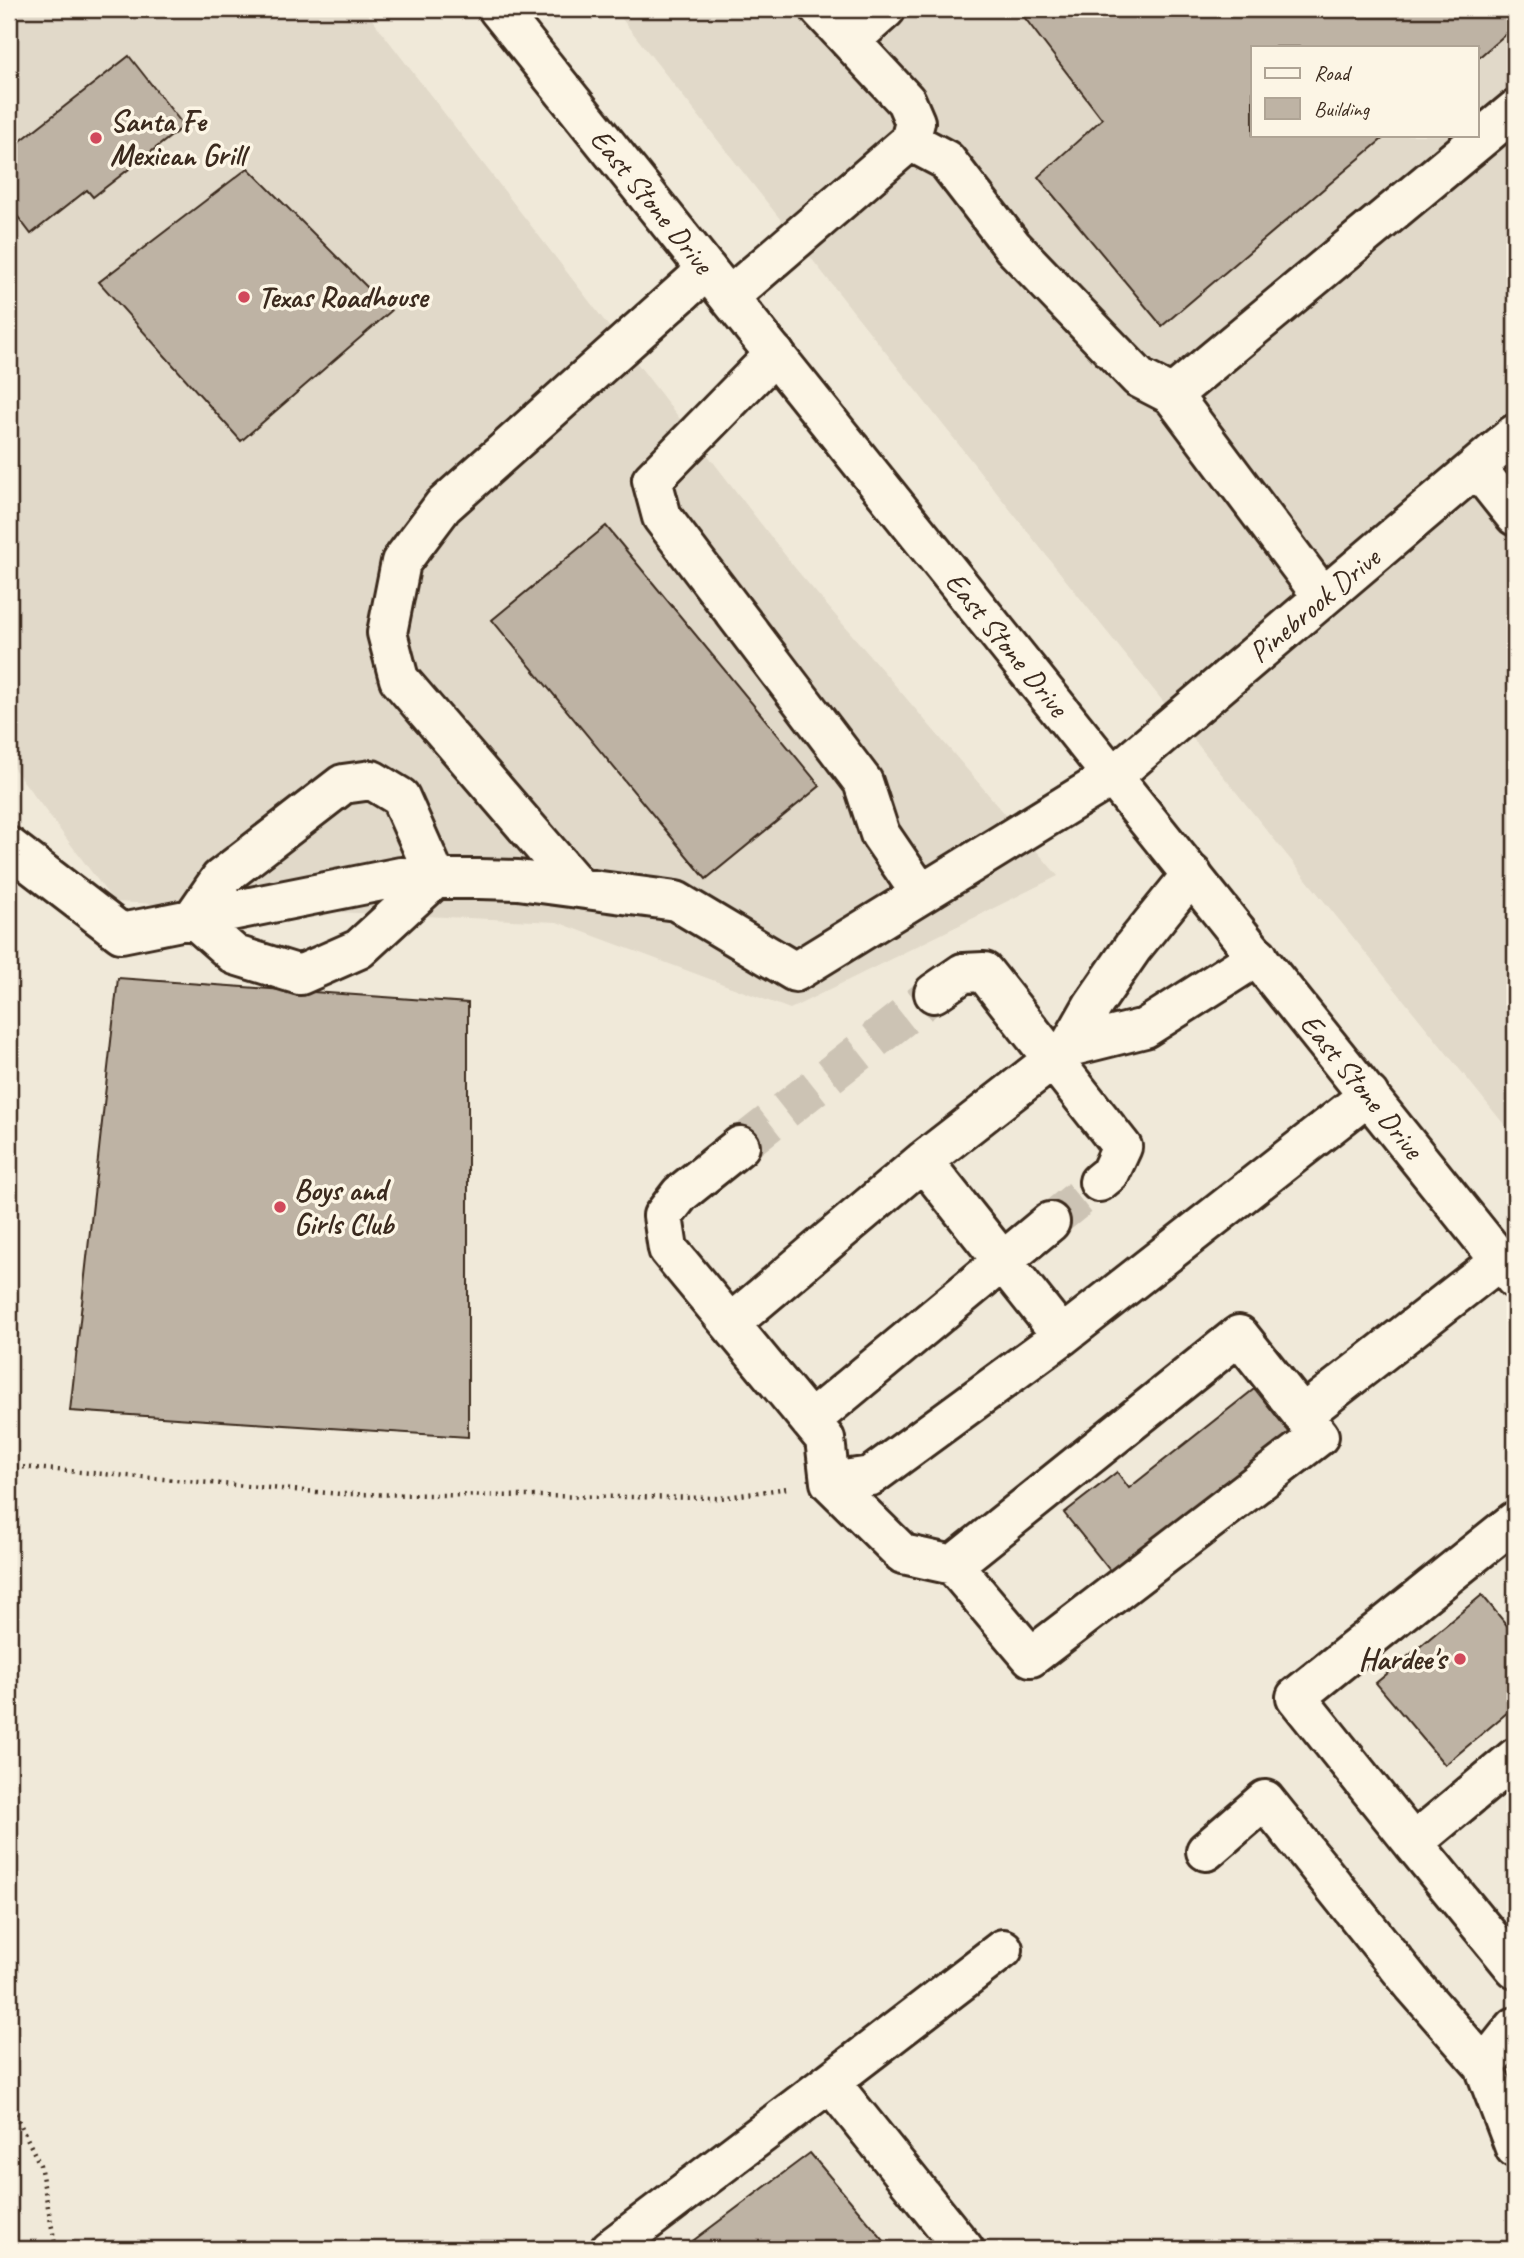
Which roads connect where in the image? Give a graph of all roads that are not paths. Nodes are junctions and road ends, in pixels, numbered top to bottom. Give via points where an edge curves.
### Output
1 (498, 9) edge
2 (820, 9) edge
3 (886, 9) edge
4 (850, 41) junction
5 (1515, 110) edge
6 (910, 141) junction
7 (718, 284) junction
8 (775, 354) junction
9 (1172, 395) junction
10 (1515, 433) edge
11 (1476, 467) junction
12 (1515, 516) edge
13 (1323, 597) junction
14 (1113, 776) junction
15 (9, 847) edge
16 (1192, 874) junction
17 (436, 878) junction
18 (579, 888) junction
19 (921, 894) junction
20 (193, 918) junction
21 (1258, 956) junction
22 (934, 993) tunnel mouth
23 (1061, 1053) junction
24 (1369, 1095) junction
25 (740, 1146) tunnel mouth
26 (923, 1161) junction
27 (1098, 1182) tunnel mouth
28 (1050, 1222) tunnel mouth
29 (1003, 1261) junction
30 (1510, 1270) edge
31 (730, 1324) junction
32 (1062, 1336) junction
33 (1303, 1415) junction
34 (810, 1421) junction
35 (830, 1482) junction
36 (1515, 1521) edge
37 (953, 1565) junction
38 (1515, 1758) edge
39 (1413, 1843) junction
40 (1206, 1851) dead end
41 (1003, 1949) dead end
42 (1515, 1968) edge
43 (1515, 2026) edge
44 (1484, 2066) junction
45 (830, 2082) junction
46 (1515, 2148) edge
47 (610, 2249) edge
48 (964, 2249) edge

1 - 7 main road, East Stone Drive
2 - 4 main road
3 - 4 main road
4 - 6 main road via 906,102 915,122
5 - 9 main road
6 - 7 main road
6 - 9 main road via 946,159 1013,247 1139,378
7 - 8 main road, East Stone Drive
7 - 18 main road via 443,506 401,562 387,633 399,679
8 - 14 main road, East Stone Drive
8 - 19 main road via 652,480 662,517 863,782 880,834
9 - 13 main road
10 - 11 main road, Pinebrook Drive
11 - 12 main road
11 - 13 main road, Pinebrook Drive
13 - 14 main road, Pinebrook Drive
14 - 16 main road, East Stone Drive
14 - 19 main road, Pinebrook Drive
15 - 20 main road via 121,933
16 - 21 main road, East Stone Drive
16 - 23 main road via 1133,947
17 - 18 main road via 517,880
17 - 20 main road via 401,877
17 - 20 main road via 359,949 300,975 235,955
17 - 20 main road via 400,797 372,780 343,784 220,879
18 - 19 main road, Pinebrook Drive via 676,901 795,972
21 - 23 main road via 1145,1028
21 - 24 main road, East Stone Drive
22 - 23 main road via 963,973 984,972
23 - 26 main road
23 - 27 main road via 1122,1147 1110,1173
24 - 30 main road, East Stone Drive
24 - 32 main road
25 - 31 main road via 680,1194 663,1216 668,1249
26 - 29 main road
26 - 31 main road
28 - 29 main road
29 - 32 main road
29 - 34 main road
30 - 33 main road
31 - 34 main road
32 - 35 main road via 871,1476
33 - 37 main road via 1239,1335
33 - 37 main road via 1319,1436 1031,1657
34 - 35 main road via 825,1439
35 - 37 main road via 903,1554
36 - 39 main road via 1296,1697
38 - 39 main road
39 - 42 main road
40 - 44 main road via 1265,1800
41 - 45 main road
43 - 44 main road
44 - 46 main road
45 - 47 main road
45 - 48 main road

